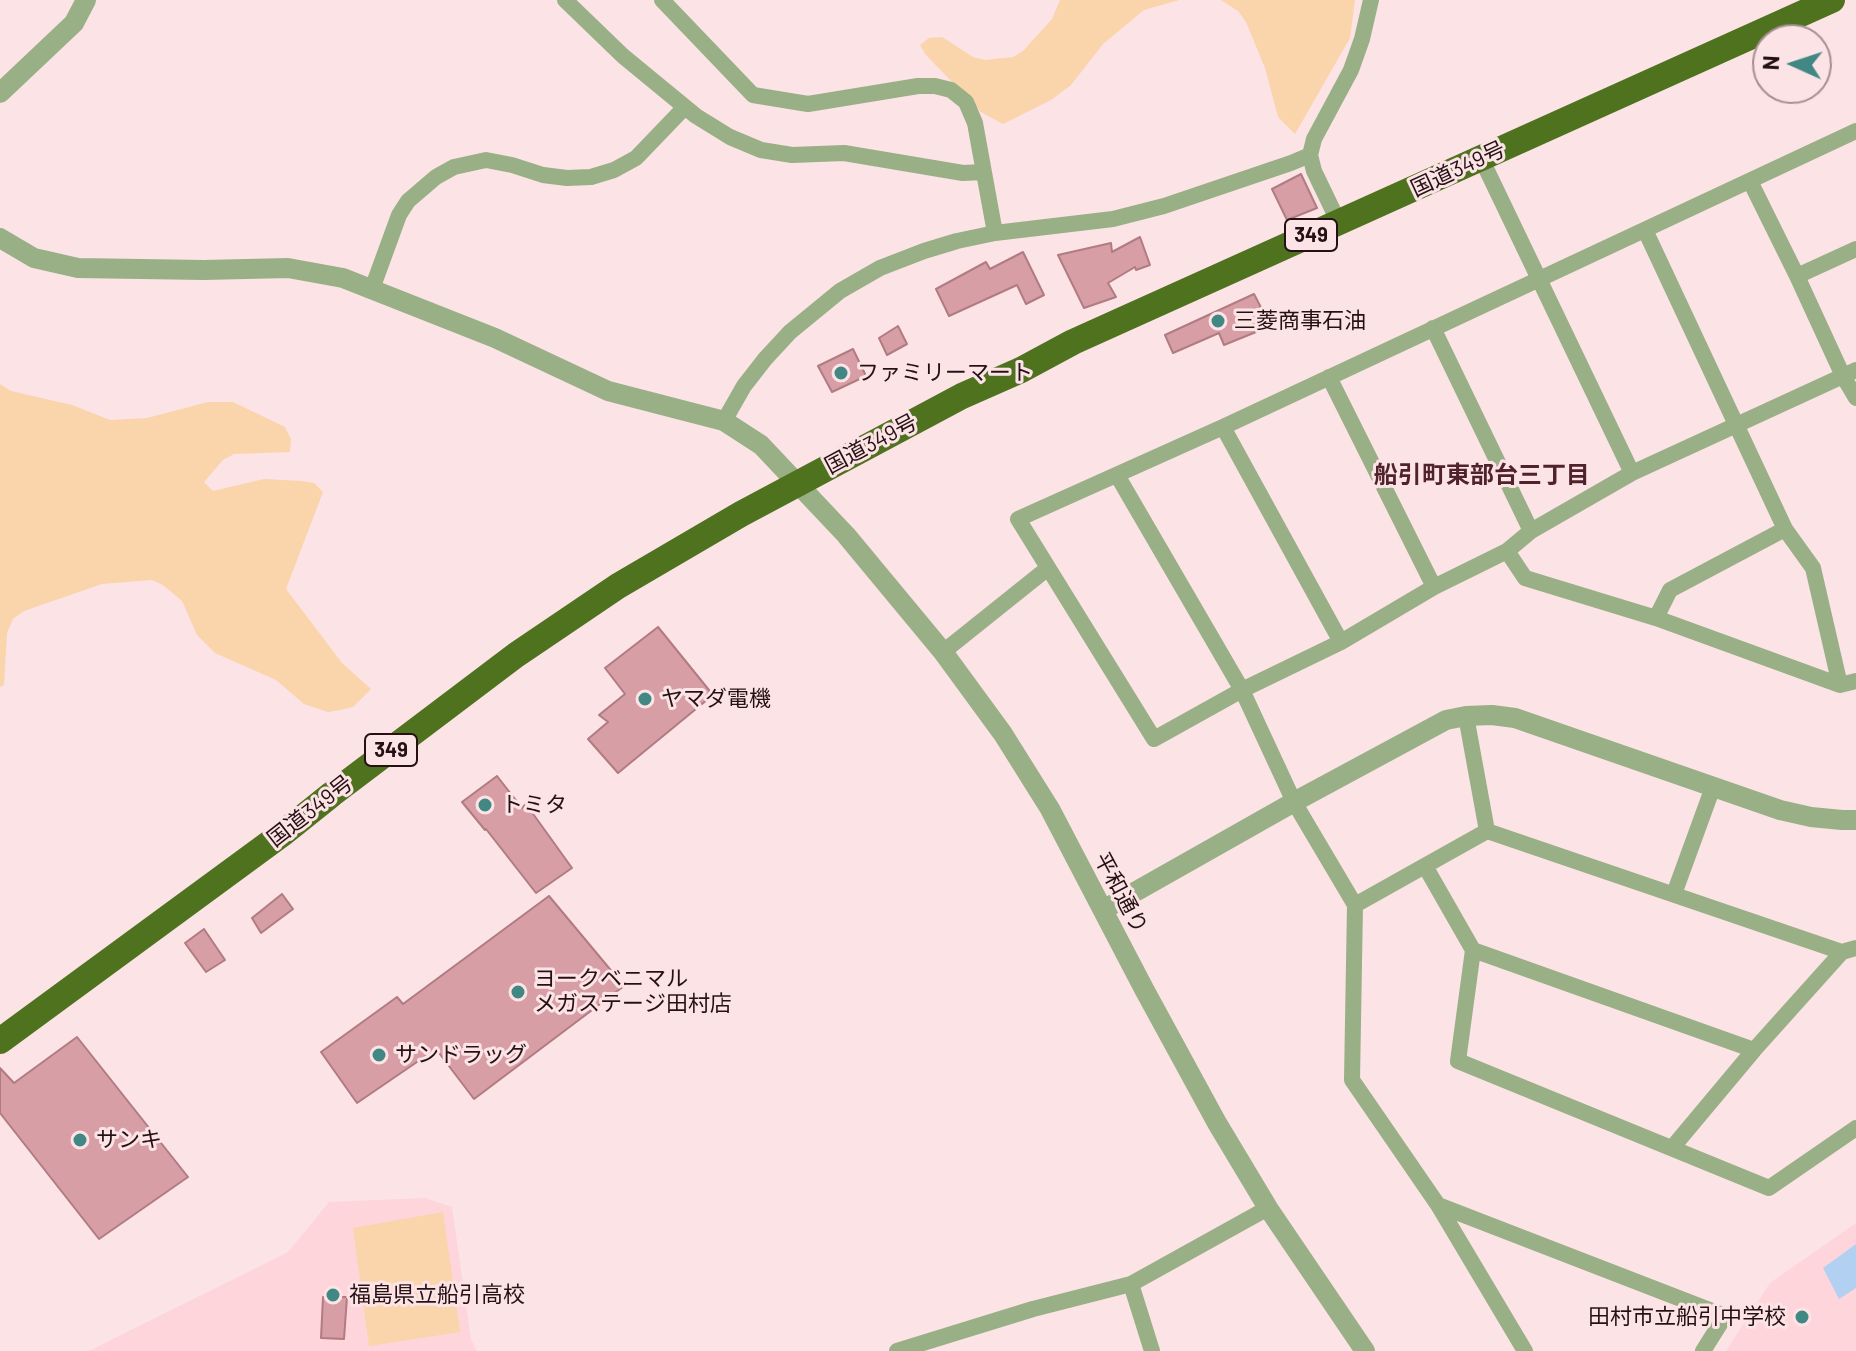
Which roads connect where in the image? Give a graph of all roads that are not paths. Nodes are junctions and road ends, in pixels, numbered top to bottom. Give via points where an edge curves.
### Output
1 (86, 0) edge
2 (565, 0) edge
3 (662, 0) edge
4 (1371, 0) edge
5 (1832, 0) edge
6 (0, 93) edge
7 (685, 107) junction
8 (1856, 131) edge
9 (1310, 155) junction
10 (1481, 158) junction
11 (983, 172) junction
12 (1750, 181) junction
13 (1339, 223) junction
14 (1645, 230) junction
15 (995, 233) junction
16 (0, 238) edge
17 (1856, 249) edge
18 (1797, 276) junction
19 (1540, 277) junction
20 (372, 289) junction
21 (1433, 328) junction
22 (1850, 373) edge
23 (1329, 377) junction
24 (1856, 398) edge
25 (724, 421) junction
26 (1737, 426) junction
27 (1223, 427) junction
28 (1632, 473) junction
29 (1117, 475) junction
30 (797, 482) junction
31 (1785, 529) junction
32 (1531, 531) junction
33 (1507, 551) junction
34 (1048, 568) junction
35 (1434, 587) junction
36 (1656, 618) junction
37 (1341, 642) junction
38 (943, 652) junction
39 (1848, 683) edge
40 (1242, 690) junction
41 (1466, 716) junction
42 (1713, 787) junction
43 (1294, 802) junction
44 (1856, 820) edge
45 (1487, 831) junction
46 (1425, 866) junction
47 (1674, 894) junction
48 (1355, 905) junction
49 (1103, 910) junction
50 (1473, 950) junction
51 (1849, 950) edge
52 (0, 1041) edge
53 (1754, 1050) junction
54 (1856, 1128) edge
55 (1672, 1148) junction
56 (1438, 1205) junction
57 (1268, 1208) junction
58 (1131, 1284) junction
59 (897, 1351) edge
60 (1152, 1351) edge
61 (1365, 1351) edge
62 (1525, 1351) edge
63 (1703, 1351) edge

1 - 6 street via 74,23
2 - 7 street
3 - 11 street via 753,95 808,104 918,86 951,90 966,102 975,123
4 - 9 street via 1351,70
5 - 10 highway, 国道349号 / 349
7 - 11 street via 761,150 844,153
7 - 20 street via 636,158 591,177 543,175 486,160 436,177 399,215
8 - 12 street
9 - 13 street
9 - 15 street via 1113,219
10 - 13 highway, 国道349号 / 349
10 - 19 street
11 - 15 street
12 - 14 street
12 - 18 street
13 - 30 highway, 国道349号 / 349 via 1073,342
14 - 19 street
14 - 26 street
15 - 25 street via 924,251 840,291 765,359
16 - 20 street, 平和通り via 34,258 78,268 288,268
17 - 18 street
18 - 22 street
19 - 21 street
19 - 28 street
20 - 25 street, 平和通り via 608,391
21 - 23 street
21 - 32 street
22 - 24 street
22 - 26 street
23 - 27 street
23 - 35 street
25 - 30 street, 平和通り via 761,445
26 - 28 street
26 - 31 street
27 - 29 street
27 - 37 street
28 - 32 street
29 - 34 street via 1018,519
29 - 40 street
30 - 38 street, 平和通り
30 - 52 highway, 国道349号 / 349 via 618,586 516,655
31 - 36 street via 1670,590
31 - 39 street via 1813,568
32 - 33 street
33 - 35 street
33 - 36 street via 1525,578
34 - 38 street
34 - 40 street via 1154,739
35 - 37 street
36 - 39 street
37 - 40 street
38 - 49 street, 平和通り via 1042,796
40 - 43 street
41 - 42 street via 1515,718
41 - 43 street via 1446,720
41 - 45 street
42 - 44 street via 1780,810
42 - 47 street
43 - 48 street
43 - 49 street
45 - 46 street
45 - 47 street
46 - 48 street
46 - 50 street
47 - 51 street
48 - 56 street via 1352,1080
49 - 57 street, 平和通り via 1192,1079
50 - 53 street
50 - 55 street via 1458,1061
51 - 53 street
53 - 55 street
54 - 55 street via 1769,1188
56 - 62 street
56 - 63 street via 1725,1316
57 - 58 street
57 - 61 street, 平和通り
58 - 59 street
58 - 60 street

